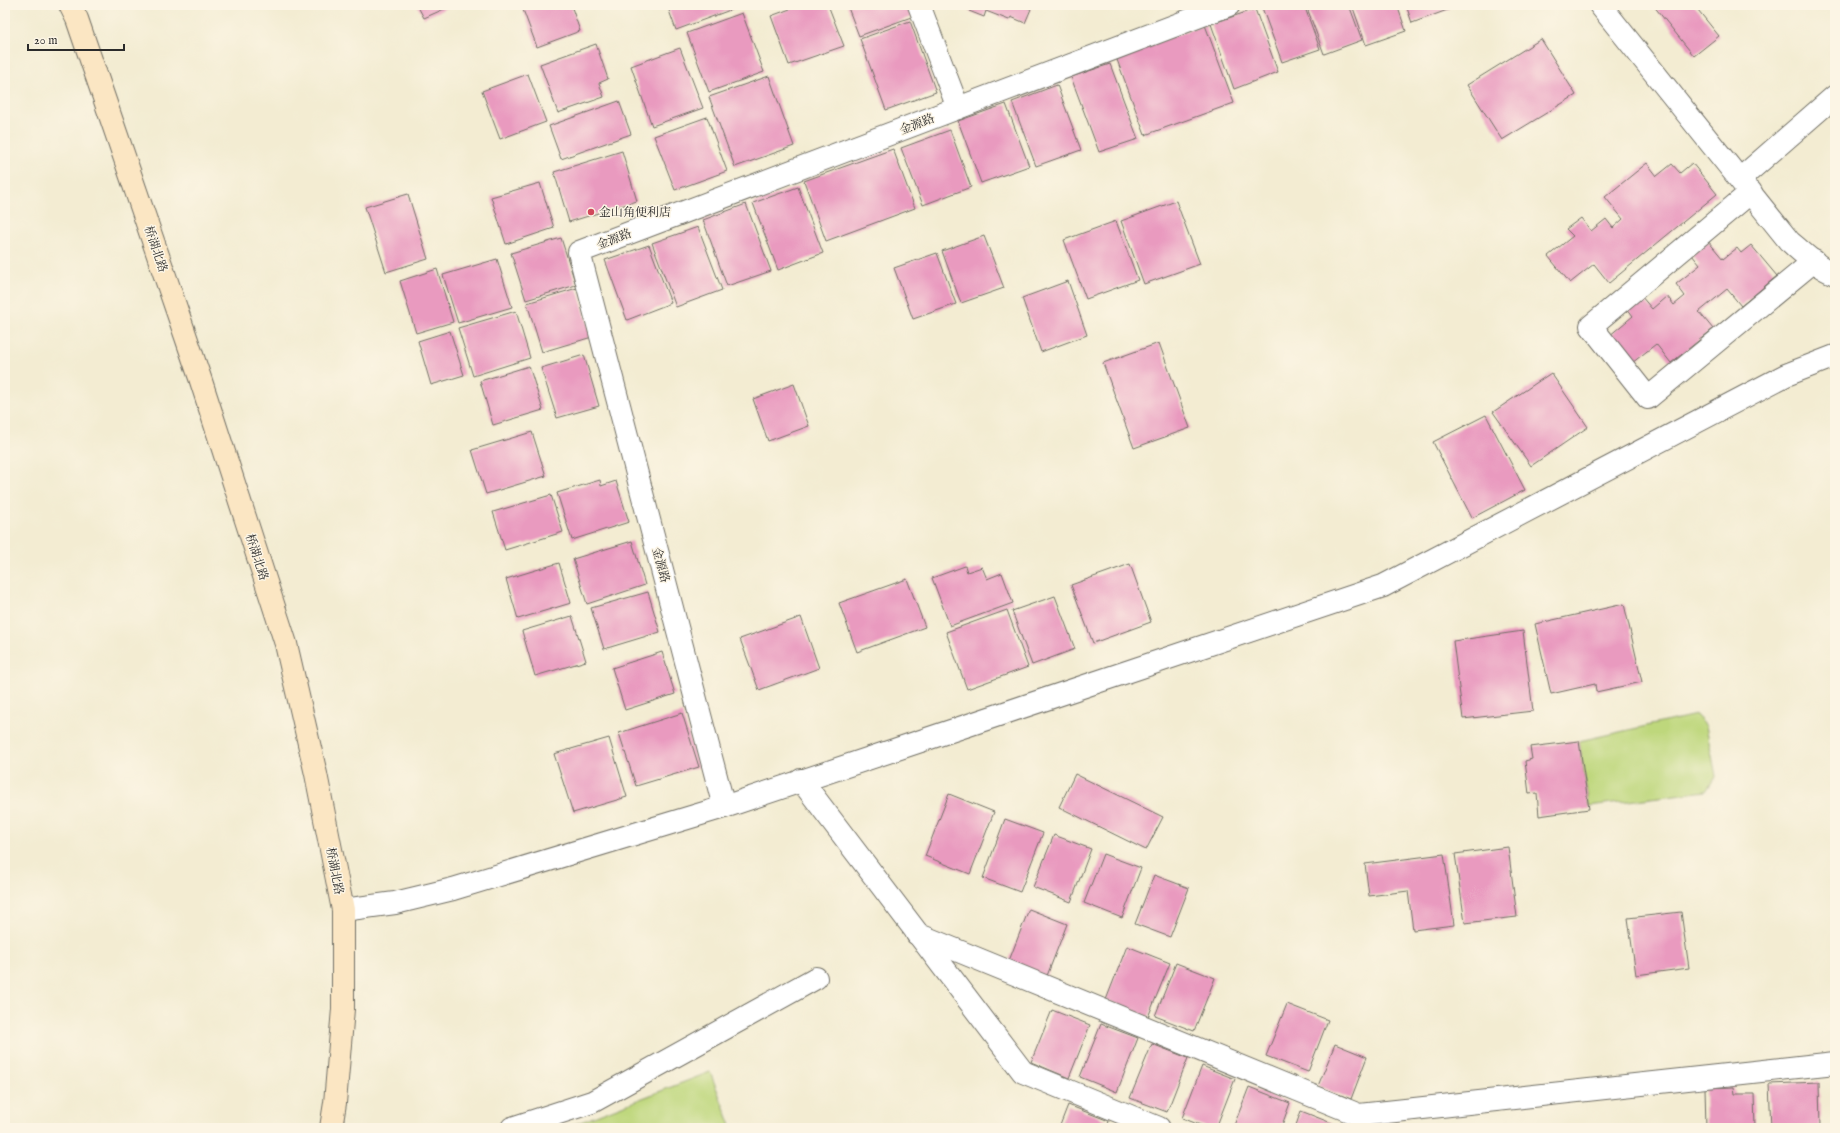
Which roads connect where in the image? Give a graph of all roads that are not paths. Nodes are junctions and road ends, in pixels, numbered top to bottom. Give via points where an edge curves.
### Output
1 (70, 5) edge
2 (919, 5) edge
3 (1229, 5) edge
4 (1600, 5) edge
5 (1835, 96) edge
6 (958, 108) junction
7 (1746, 186) junction
8 (1814, 261) junction
9 (1835, 274) edge
10 (1835, 356) edge
11 (801, 780) junction
12 (724, 807) junction
13 (343, 910) junction
14 (917, 934) junction
15 (816, 978) dead end
16 (1835, 1062) edge
17 (1356, 1121) edge
18 (331, 1128) edge
19 (512, 1128) edge
20 (1159, 1128) edge

1 - 13 main road, 桥湖北路 via 200,378 286,644 316,774
2 - 6 street
3 - 6 street, 金源路
4 - 7 street
5 - 7 street
6 - 12 street, 金源路 via 579,252
7 - 8 street via 1789,241
7 - 8 street via 1591,326 1648,398
8 - 9 street
10 - 11 street via 1786,375 1383,586
11 - 12 street
11 - 14 street
12 - 13 street via 453,889 395,903
13 - 18 main road, 桥湖北路 via 343,1009
14 - 17 street
14 - 20 street via 1023,1072
15 - 19 street via 592,1102
16 - 17 street

